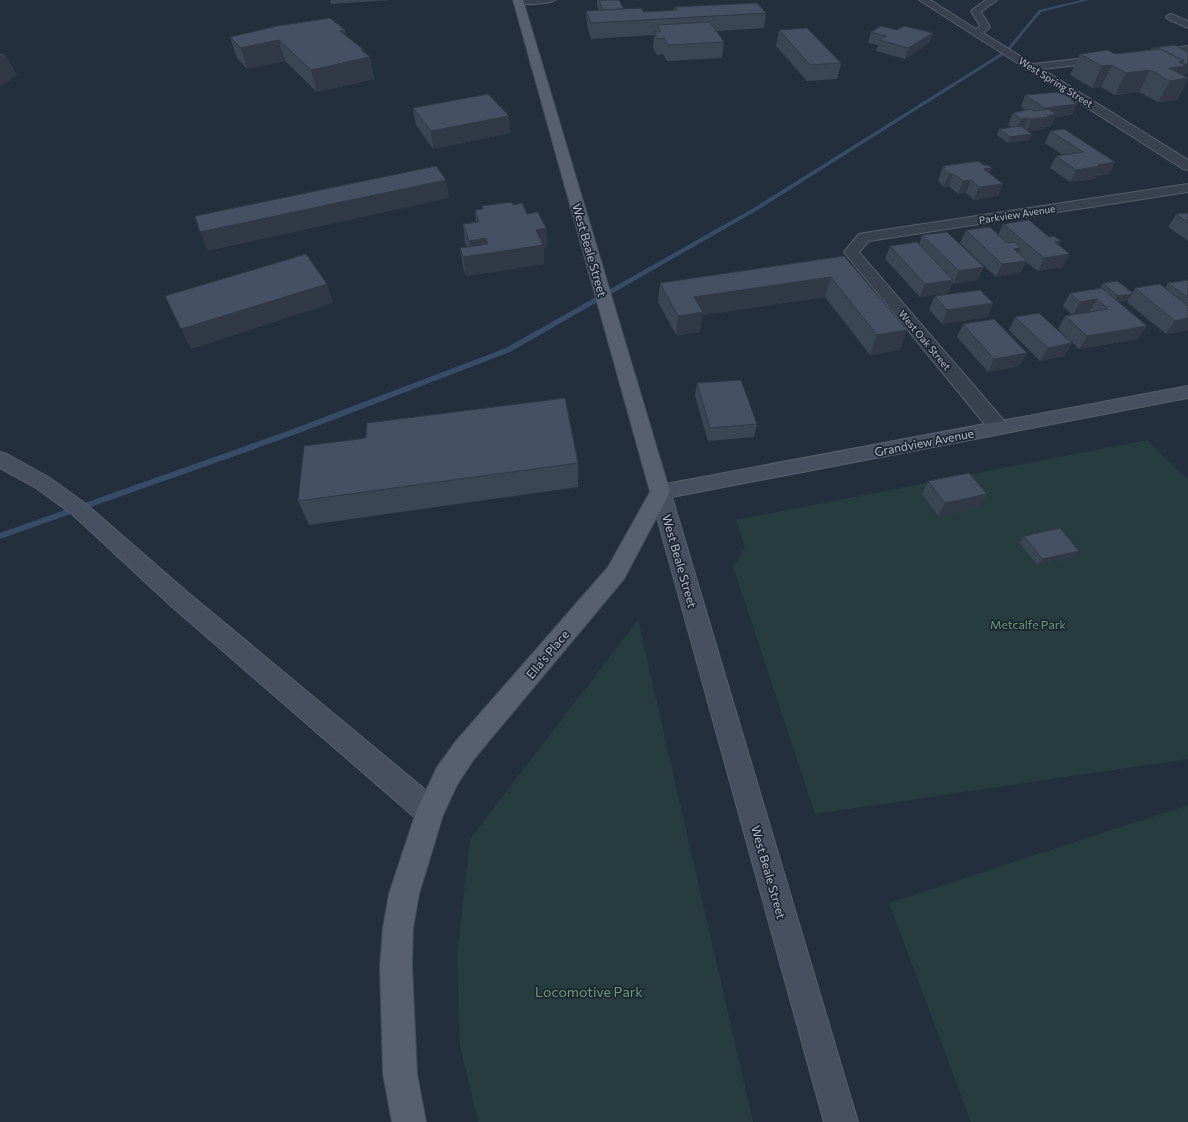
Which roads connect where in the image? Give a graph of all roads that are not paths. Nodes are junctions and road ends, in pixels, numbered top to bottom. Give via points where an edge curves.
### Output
1 (550, 0) edge
2 (924, 0) edge
3 (992, 0) edge
4 (519, 1) edge
5 (1182, 12) dead end
6 (1188, 25) edge
7 (977, 33) junction
8 (1188, 49) edge
9 (1146, 54) edge
10 (1116, 57) edge
11 (1032, 67) junction
12 (1188, 166) edge
13 (1188, 188) edge
14 (851, 252) joint
15 (1188, 392) edge
16 (999, 428) junction
17 (0, 459) edge
18 (660, 492) junction
19 (430, 812) junction
20 (409, 1122) edge
21 (841, 1122) edge

1 - 4 street
2 - 7 street, West Spring Street
3 - 7 street via 976,11 985,27
4 - 18 main road, West Beale Street
5 - 6 street via 1171,17
7 - 11 street, West Spring Street
8 - 9 street
10 - 11 street
11 - 12 street, West Spring Street
13 - 14 street, Parkview Avenue via 864,238
14 - 16 street, West Oak Street
15 - 16 main road, Grandview Avenue
16 - 18 main road, Grandview Avenue
17 - 19 main road via 43,483 79,509 184,603
18 - 19 main road, Ella's Place via 616,573 465,750 447,776
18 - 21 main road, West Beale Street
19 - 20 main road, Ella's Place via 404,894 398,928 396,966 400,1074

